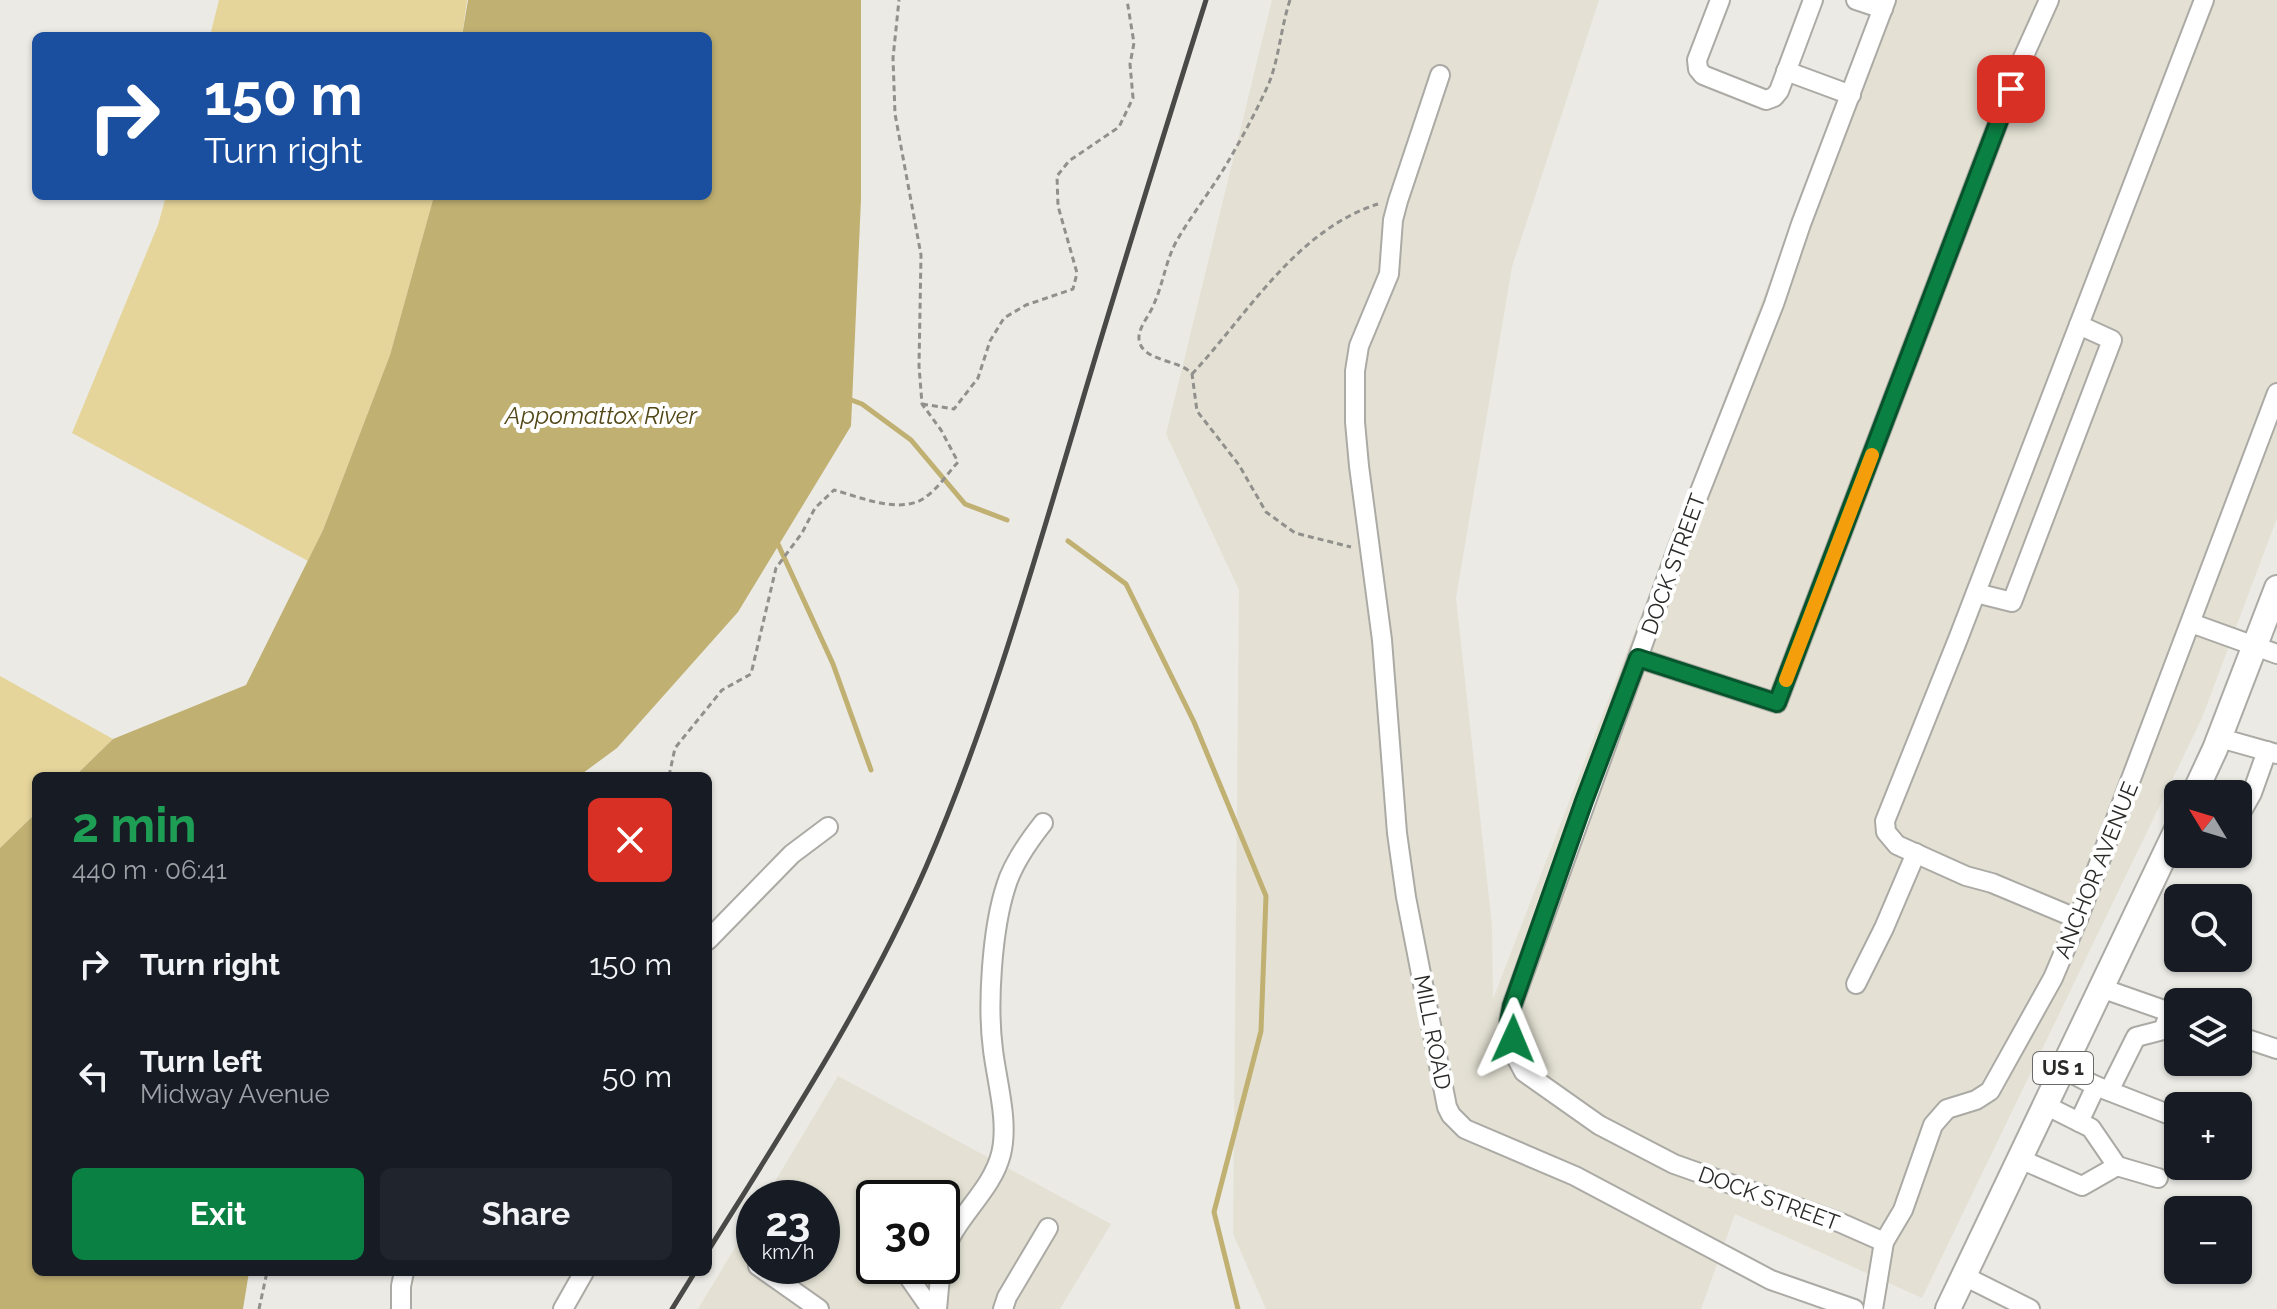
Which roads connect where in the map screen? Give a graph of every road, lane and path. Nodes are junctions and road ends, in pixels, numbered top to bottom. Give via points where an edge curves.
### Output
1 (899, 0) edge
2 (1127, 0) edge
3 (1290, 0) edge
4 (1720, 0) edge
5 (1813, 0) edge
6 (1856, 0) edge
7 (2049, 0) edge
8 (2204, 0) edge
9 (1884, 5) edge
10 (1786, 71) junction
11 (1440, 75) dead end
12 (1851, 95) junction
13 (1398, 201) junction
14 (2079, 325) junction
15 (1192, 374) junction
16 (2277, 393) edge
17 (922, 404) junction
18 (1372, 551) junction
19 (2277, 588) edge
20 (1976, 593) junction
21 (2191, 623) junction
22 (2266, 650) edge
23 (1638, 658) junction
24 (2220, 738) junction
25 (2272, 752) edge
26 (670, 772) edge
27 (2200, 780) edge
28 (2252, 793) edge
29 (1043, 823) dead end
30 (828, 827) dead end
31 (1916, 853) junction
32 (2164, 856) edge
33 (2078, 919) junction
34 (712, 936) edge
35 (1856, 984) dead end
36 (2101, 988) junction
37 (2164, 1010) edge
38 (2164, 1029) edge
39 (2252, 1041) edge
40 (2277, 1049) edge
41 (2063, 1069) junction
42 (2102, 1088) junction
43 (2045, 1105) junction
44 (2164, 1112) edge
45 (2079, 1122) junction
46 (2020, 1159) junction
47 (2117, 1166) junction
48 (2158, 1178) dead end
49 (960, 1223) edge
50 (1048, 1228) dead end
51 (1884, 1242) junction
52 (266, 1276) edge
53 (403, 1276) edge
54 (582, 1276) edge
55 (1964, 1276) junction
56 (784, 1284) edge
57 (915, 1284) edge
58 (938, 1284) edge
59 (259, 1309) edge
60 (401, 1309) edge
61 (563, 1309) edge
62 (819, 1309) edge
63 (934, 1309) edge
64 (1003, 1309) edge
65 (1854, 1309) edge
66 (1873, 1309) edge
67 (1948, 1309) edge
68 (2030, 1309) edge

1 - 17 path via 895,114 921,255
2 - 17 path via 1134,43 1133,98 1119,127 1069,161 1057,176 1058,206 1077,273 1073,289 1004,318 978,378 954,409
3 - 15 path via 1269,83 1229,160 1176,242 1140,330 1142,348 1149,354
4 - 10 street via 1697,60 1703,75 1766,100 1779,91
5 - 10 street
6 - 9 street
7 - 23 street via 1777,703
8 - 14 street
9 - 12 street, DOCK STREET
10 - 12 street
11 - 13 street, MILL ROAD
12 - 23 street, DOCK STREET
13 - 15 path via 1354,212 1312,241
13 - 18 street, MILL ROAD via 1389,274 1359,346 1355,371 1359,466
14 - 20 street
14 - 20 street via 2112,340 2012,602
15 - 18 path via 1197,411 1239,465 1266,512 1295,533
16 - 21 street, ANCHOR AVENUE
17 - 26 path via 958,462 913,505 880,503 834,490 815,508 776,568 751,674 722,690 675,748
18 - 65 street, MILL ROAD via 1397,833 1451,1115 1465,1129 1575,1176 1771,1280
19 - 22 main road
20 - 31 street via 1885,821 1891,841
21 - 22 street
21 - 33 street, ANCHOR AVENUE
22 - 24 main road
23 - 51 street, DOCK STREET via 1512,1006 1509,1022 1518,1062 1557,1098 1650,1153
24 - 25 street
24 - 27 main road
25 - 28 street
29 - 49 street via 1006,884 996,943 991,1036 1004,1130 1001,1153
30 - 34 street via 792,854
31 - 33 street
31 - 35 street
32 - 36 main road, US 1
33 - 51 street, ANCHOR AVENUE via 2053,978 1990,1091 1947,1109 1933,1125 1903,1210
36 - 37 street
36 - 41 main road, US 1
38 - 42 street via 2136,1037
39 - 40 street
41 - 42 street
41 - 43 main road, US 1
42 - 44 street
42 - 45 street
43 - 45 street
43 - 46 main road, US 1
45 - 47 street via 2091,1128
46 - 47 street via 2082,1186
46 - 55 main road, US 1
47 - 48 street
50 - 64 street
51 - 66 street, ANCHOR AVENUE
52 - 59 path
53 - 60 street
54 - 61 street
55 - 67 main road, US 1
55 - 68 street
56 - 62 street
57 - 63 street
58 - 63 street

